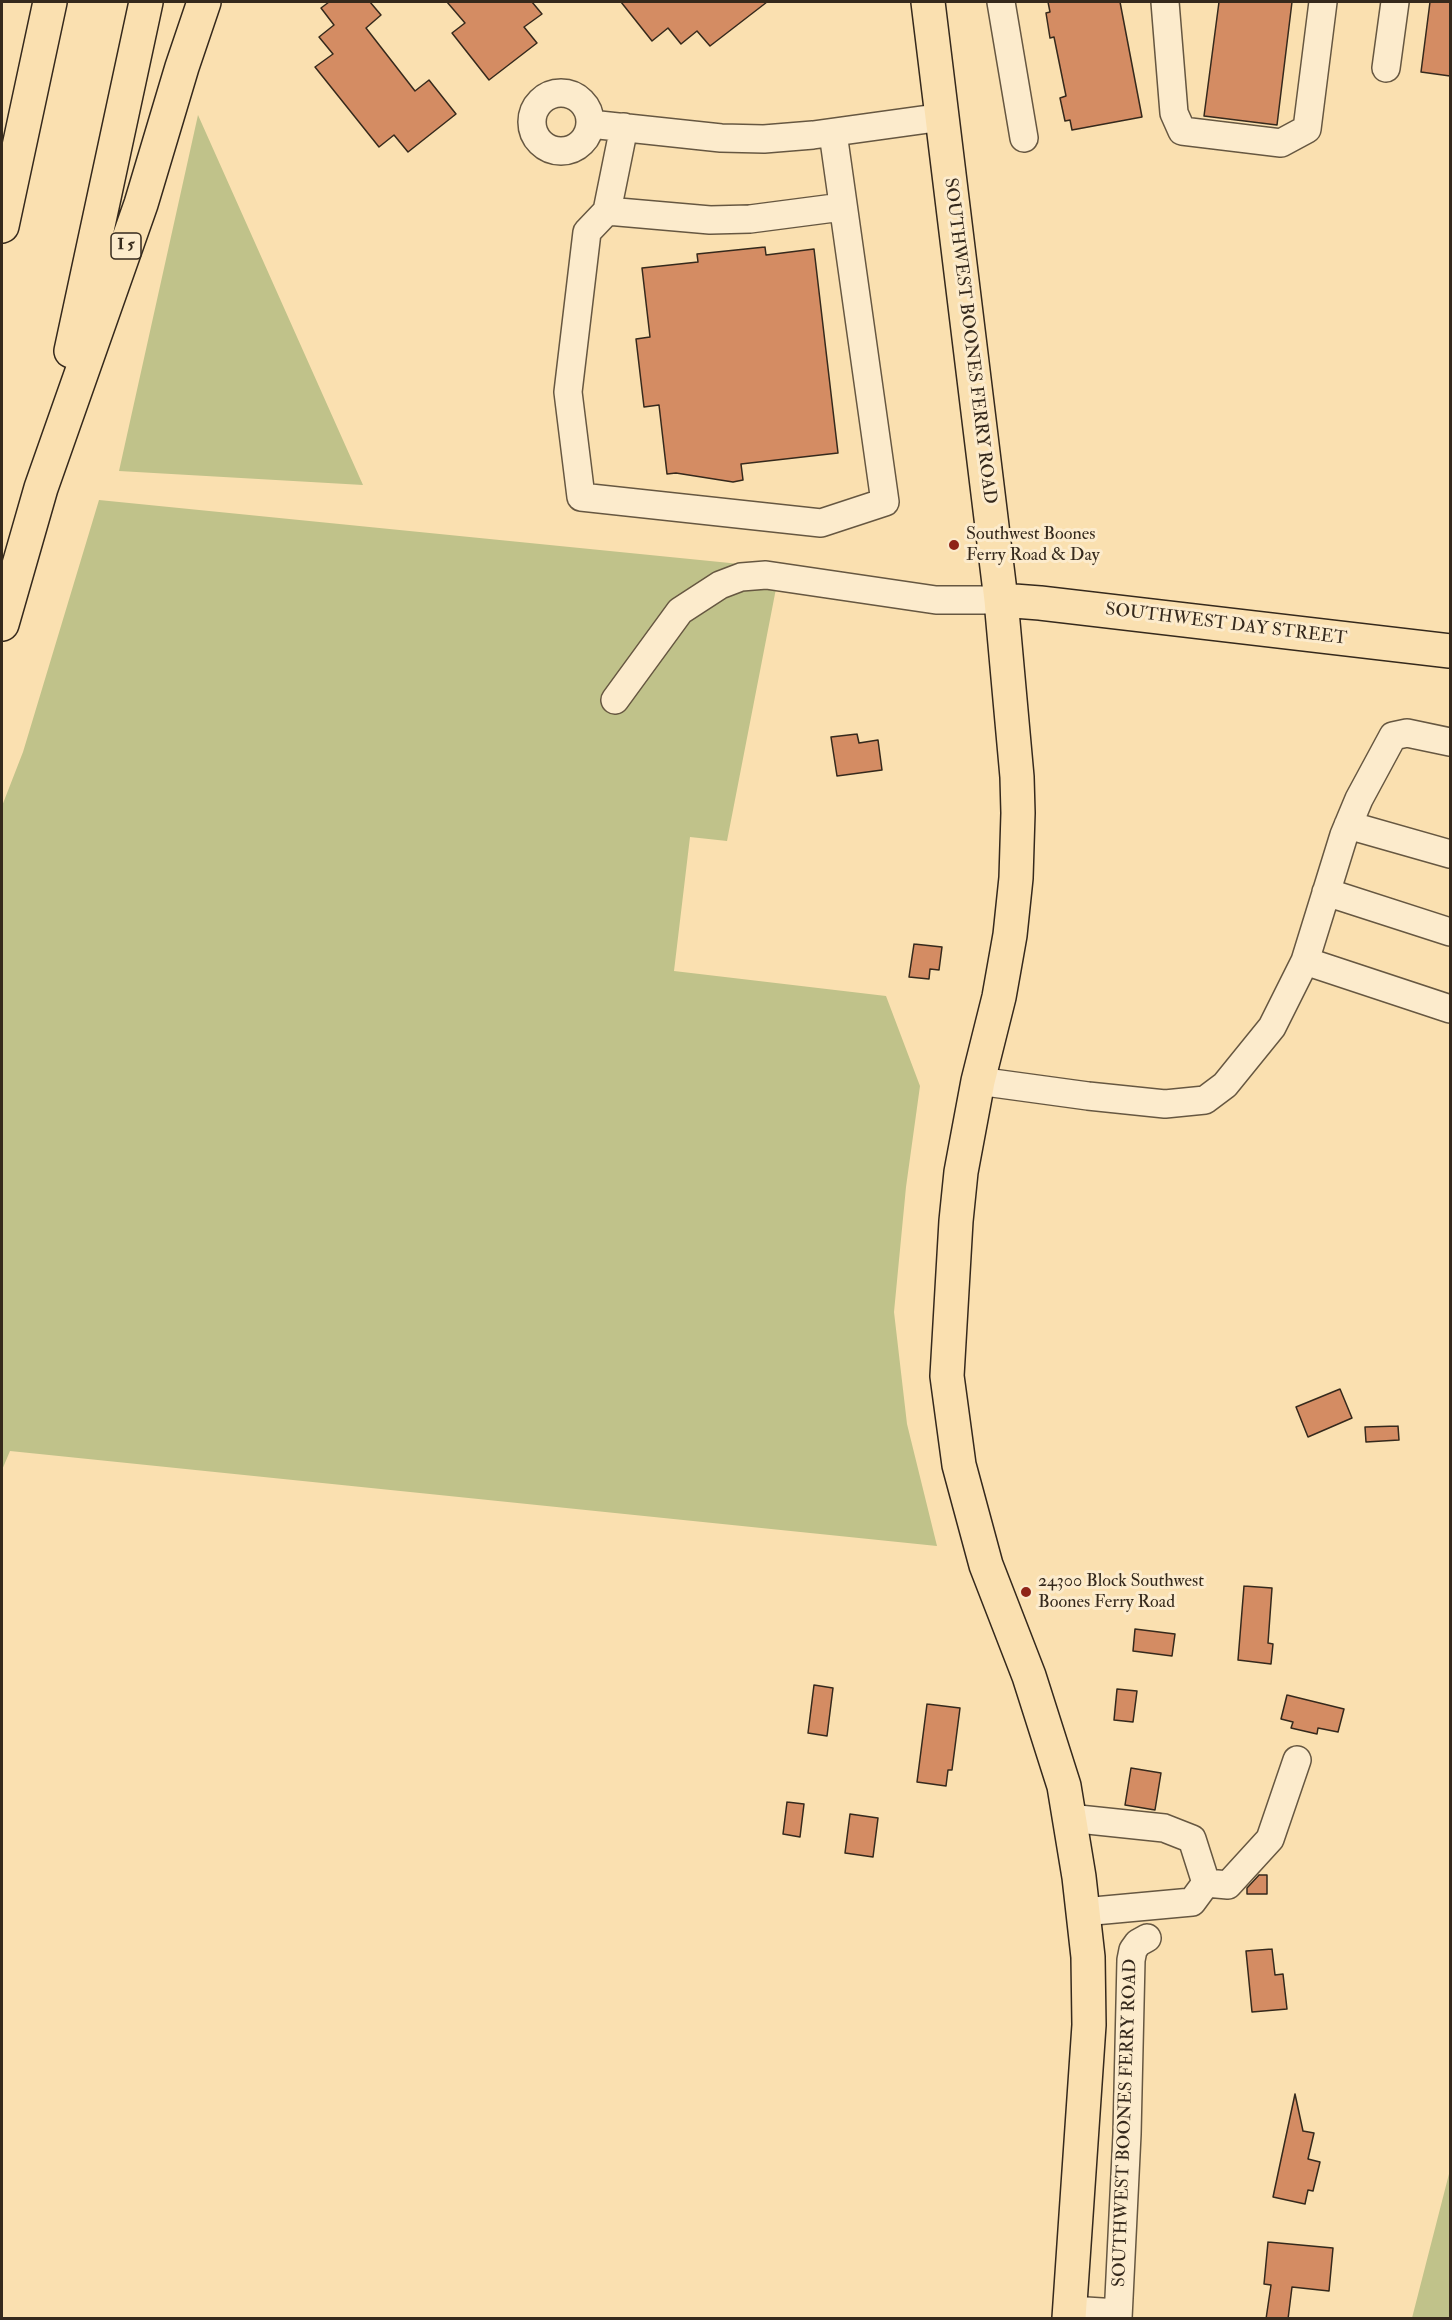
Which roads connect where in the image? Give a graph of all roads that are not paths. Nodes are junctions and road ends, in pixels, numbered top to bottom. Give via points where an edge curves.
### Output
1 (50, 2) edge
2 (146, 2) edge
3 (204, 2) edge
4 (928, 2) edge
5 (1001, 2) edge
6 (1164, 2) edge
7 (1323, 2) edge
8 (1395, 2) edge
9 (1386, 68) dead end
10 (943, 117) junction
11 (590, 124) dead end
12 (624, 127) junction
13 (832, 132) junction
14 (1024, 138) dead end
15 (842, 207) junction
16 (607, 211) junction
17 (2, 226) edge
18 (41, 488) junction
19 (1001, 600) junction
20 (2, 624) edge
21 (1450, 651) edge
22 (615, 700) dead end
23 (1450, 742) edge
24 (1348, 825) junction
25 (1450, 854) edge
26 (1326, 892) junction
27 (1450, 932) edge
28 (1305, 961) junction
29 (1450, 1010) edge
30 (978, 1081) junction
31 (1297, 1760) dead end
32 (1070, 1818) junction
33 (1206, 1883) junction
34 (1083, 1912) junction
35 (1147, 1938) dead end
36 (1070, 2314) edge
37 (1118, 2316) edge

1 - 17 main road
2 - 18 main road, I 5
3 - 18 main road, I 5 via 141,204
4 - 10 main road, SOUTHWEST BOONES FERRY ROAD
5 - 14 street
6 - 7 street via 1174,113 1182,131 1281,144 1307,129
8 - 9 street
10 - 13 street
10 - 19 main road, SOUTHWEST BOONES FERRY ROAD
11 - 12 street
12 - 13 street via 720,138 764,139
12 - 16 street
13 - 15 street
15 - 16 street via 711,220
15 - 16 street via 885,502 821,523 581,497 568,392 587,232
18 - 20 main road, I 5
19 - 21 main road, SOUTHWEST DAY STREET
19 - 22 street via 936,600 766,575 741,577 720,585 680,611
19 - 30 main road, SOUTHWEST BOONES FERRY ROAD via 1017,777 1016,878 1005,966
23 - 24 street via 1407,732 1393,736
24 - 25 street
24 - 26 street
26 - 27 street
26 - 28 street
28 - 29 street
28 - 30 street via 1272,1027 1225,1085 1205,1100 1165,1104
30 - 32 main road, SOUTHWEST BOONES FERRY ROAD via 958,1197 947,1376 959,1466 986,1564 1029,1676 1064,1786
31 - 33 street via 1270,1839 1228,1885
32 - 33 street via 1164,1828 1192,1839
32 - 34 main road, SOUTHWEST BOONES FERRY ROAD
33 - 34 street via 1192,1902
34 - 36 main road, SOUTHWEST BOONES FERRY ROAD via 1089,2025
35 - 37 street, SOUTHWEST BOONES FERRY ROAD via 1138,1943 1131,1960
36 - 37 street, SOUTHWEST BOONES FERRY ROAD

